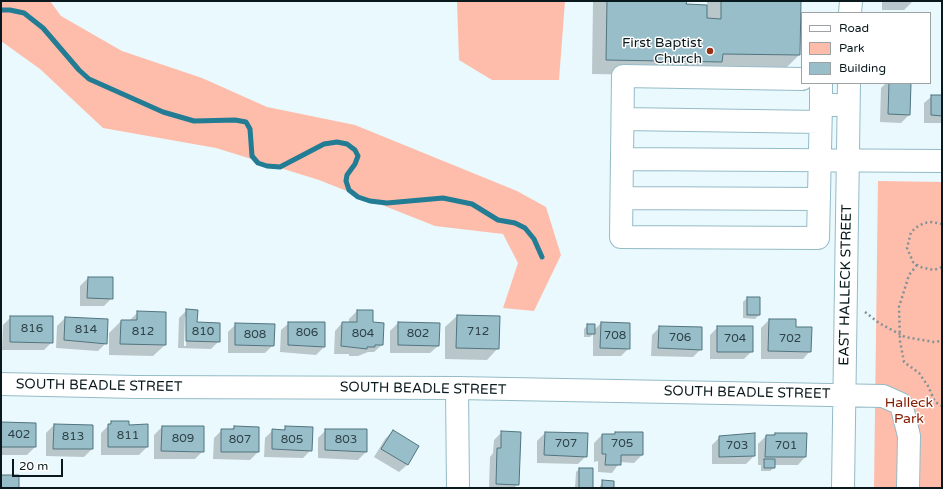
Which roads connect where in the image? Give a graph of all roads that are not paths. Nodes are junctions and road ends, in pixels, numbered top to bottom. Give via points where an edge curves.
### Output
1 (851, 1) edge
2 (850, 12) edge
3 (801, 78) edge
4 (821, 84) edge
5 (849, 84) edge
6 (848, 106) junction
7 (820, 113) junction
8 (623, 119) junction
9 (622, 159) junction
10 (820, 160) junction
11 (848, 160) junction
12 (942, 161) edge
13 (622, 198) junction
14 (819, 198) junction
15 (847, 230) junction
16 (818, 234) junction
17 (1, 384) edge
18 (458, 388) junction
19 (845, 395) junction
20 (458, 488) edge
21 (843, 488) edge
22 (908, 488) edge

1 - 2 street
3 - 8 street via 623,76
4 - 7 street
5 - 6 street, EAST HALLECK STREET
6 - 7 street
6 - 11 street, EAST HALLECK STREET
7 - 8 street
7 - 10 street
8 - 9 street
9 - 10 street
9 - 13 street
10 - 11 street
10 - 14 street
11 - 12 street
11 - 15 street, EAST HALLECK STREET
13 - 14 street
13 - 16 street via 621,237
14 - 16 street
15 - 16 street
15 - 19 street, EAST HALLECK STREET
17 - 18 street, SOUTH BEADLE STREET
18 - 19 street, SOUTH BEADLE STREET
18 - 20 street
19 - 21 street, EAST HALLECK STREET
19 - 22 street, SOUTH BEADLE STREET via 883,396 901,404 909,436

